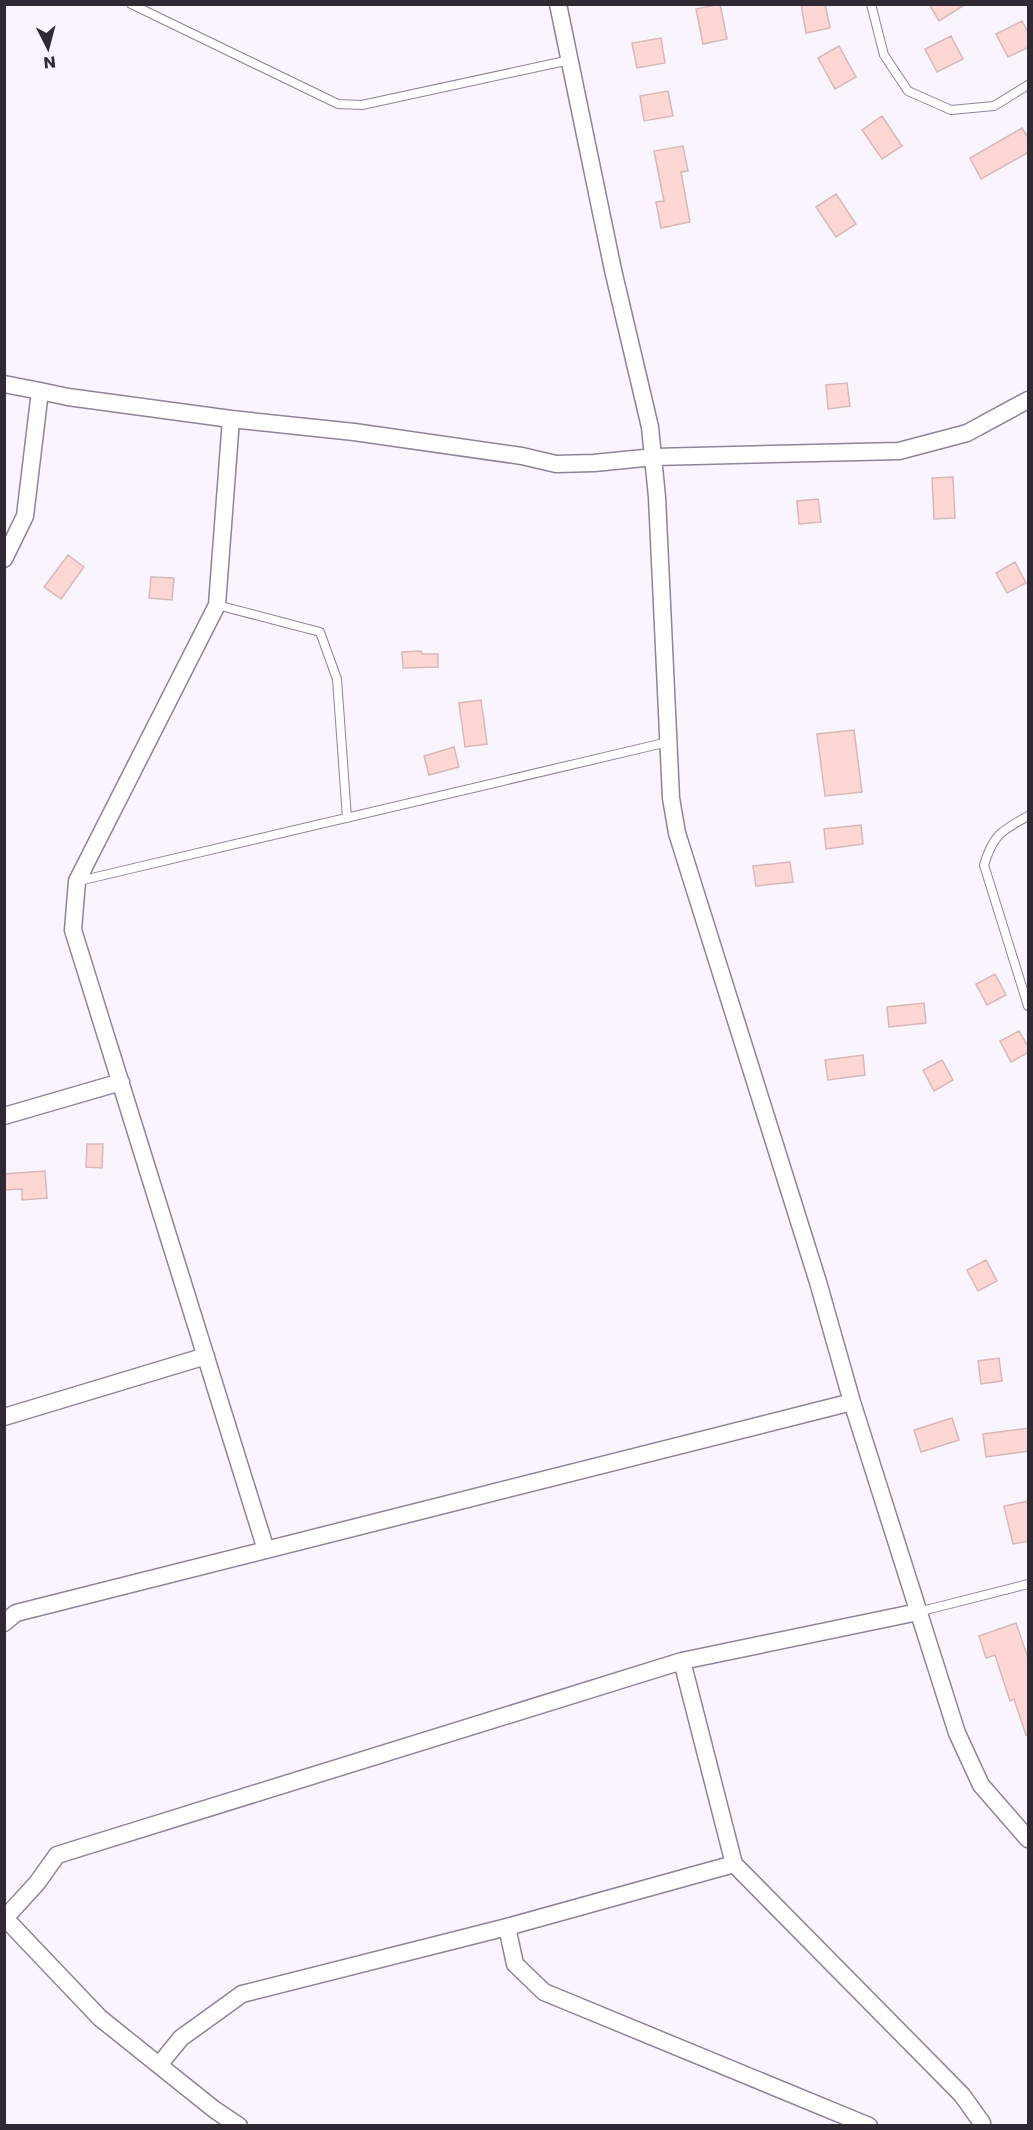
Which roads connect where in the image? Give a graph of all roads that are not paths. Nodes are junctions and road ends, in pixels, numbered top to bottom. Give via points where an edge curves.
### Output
1 (131, 4) edge
2 (558, 4) edge
3 (870, 4) edge
4 (570, 60) junction
5 (1029, 85) edge
6 (4, 384) edge
7 (40, 391) junction
8 (1029, 400) edge
9 (231, 419) junction
10 (654, 458) junction
11 (4, 559) edge
12 (217, 605) junction
13 (668, 742) junction
14 (1029, 816) edge
15 (347, 818) junction
16 (77, 881) junction
17 (1029, 1006) edge
18 (121, 1082) junction
19 (4, 1116) edge
20 (206, 1356) junction
21 (852, 1402) junction
22 (4, 1417) edge
23 (266, 1550) junction
24 (1029, 1584) edge
25 (918, 1612) junction
26 (4, 1623) edge
27 (682, 1661) junction
28 (1029, 1839) edge
29 (734, 1864) junction
30 (5, 1917) edge
31 (507, 1927) junction
32 (159, 2065) junction
33 (239, 2126) edge
34 (869, 2126) edge
35 (981, 2126) edge

1 - 4 lane via 338,104 362,105
2 - 4 street
3 - 5 lane via 884,55 908,91 951,110 994,106
4 - 10 street
6 - 7 street
7 - 9 street
7 - 11 street via 25,516
8 - 10 street via 967,433 899,451
9 - 10 street via 365,434 556,464
9 - 12 street
10 - 13 street
12 - 15 lane via 320,632 337,679
12 - 16 street
13 - 15 lane
13 - 21 street via 677,833
14 - 17 lane via 1003,830 989,846 984,865
15 - 16 lane
16 - 18 street via 73,930
18 - 19 street
18 - 20 street
20 - 22 street
20 - 23 street
21 - 23 street
21 - 25 street
23 - 26 street via 16,1613
24 - 25 lane
25 - 27 street
25 - 28 street via 969,1762 981,1785
27 - 29 street
27 - 30 street via 57,1855
29 - 31 street
29 - 35 street via 962,2095
30 - 32 street via 100,2018
31 - 32 street via 242,1994 181,2038
31 - 34 street via 515,1964 544,1992
32 - 33 street

